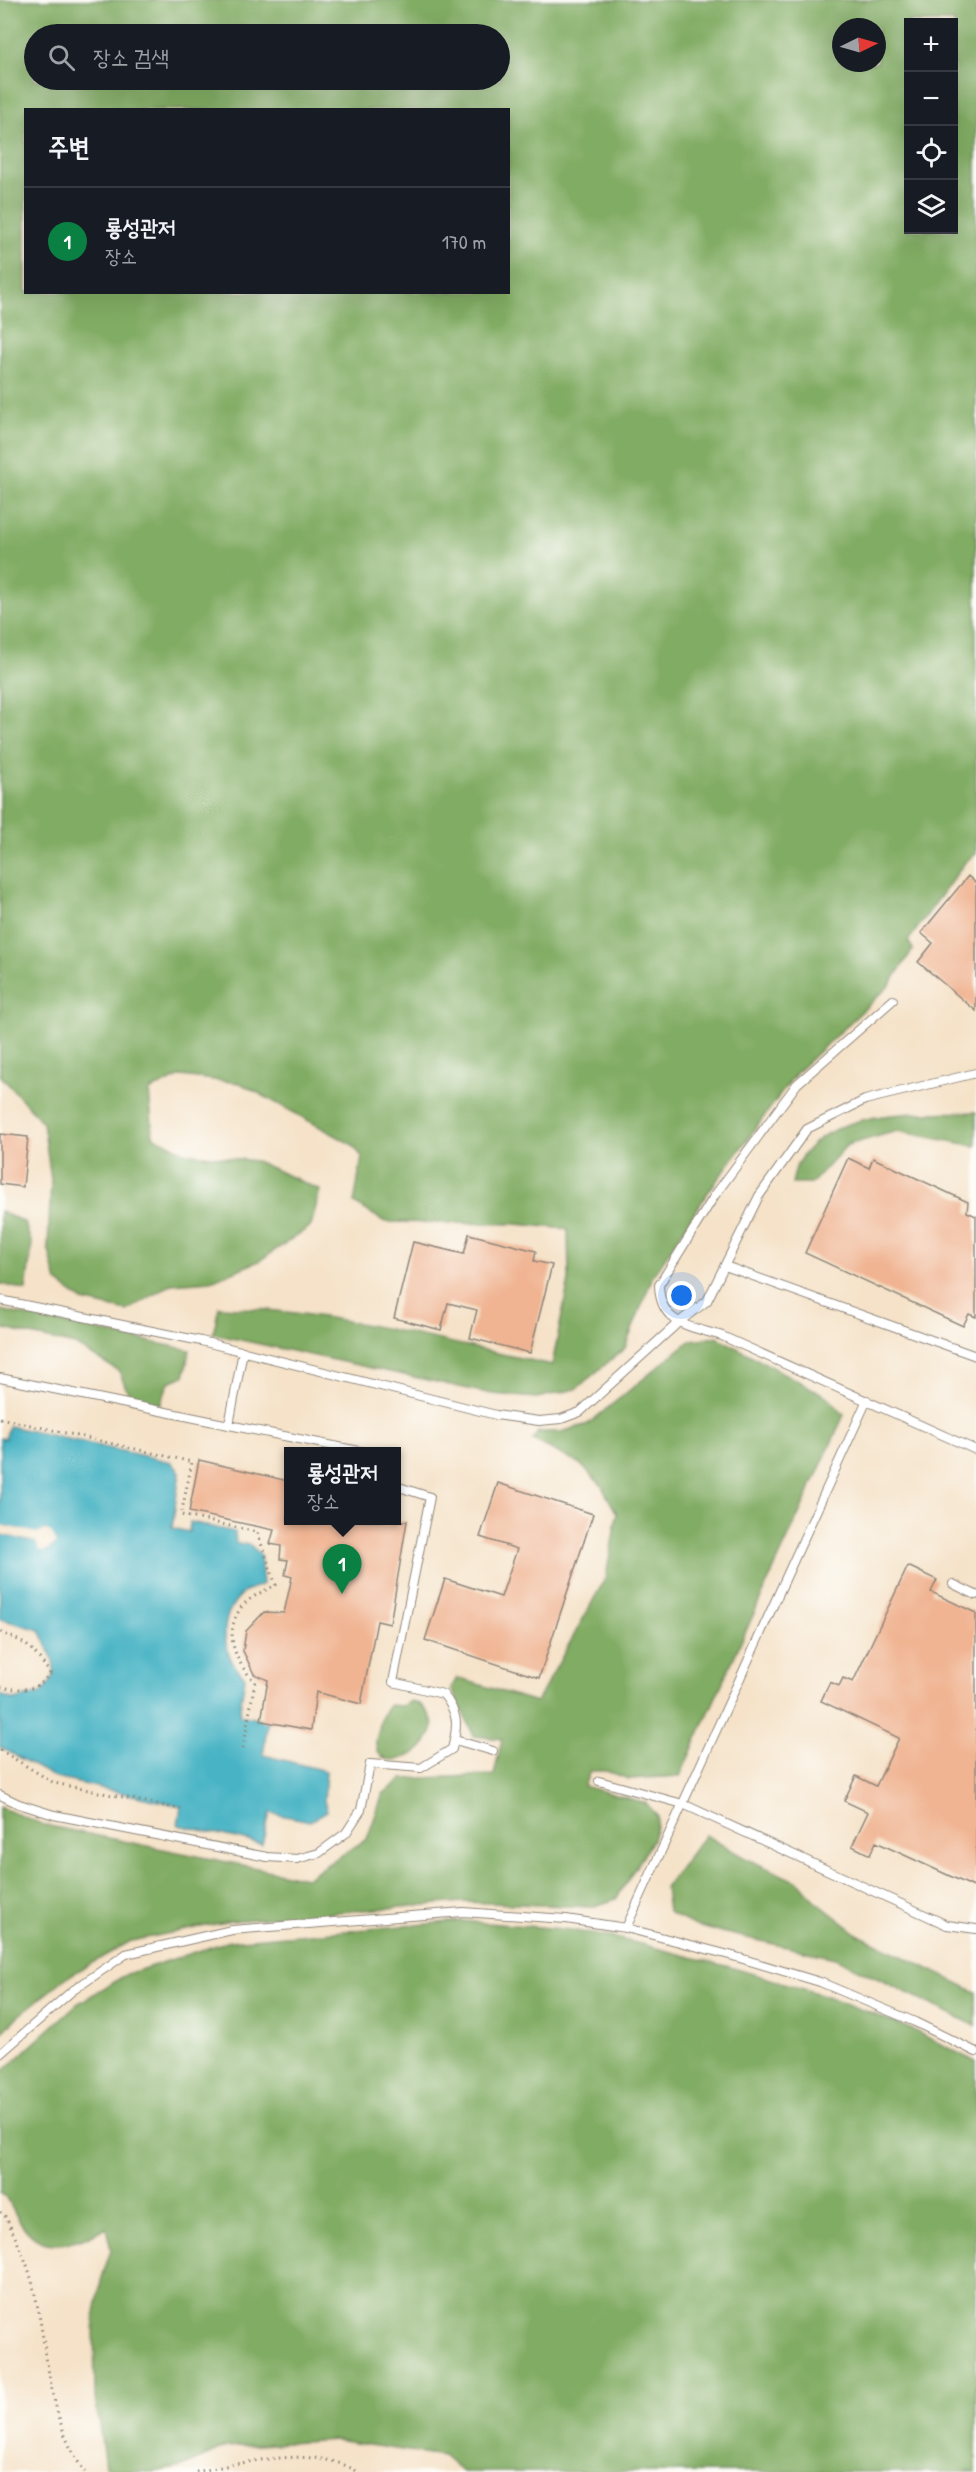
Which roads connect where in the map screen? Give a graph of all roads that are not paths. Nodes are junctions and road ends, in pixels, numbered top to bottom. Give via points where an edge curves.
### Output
1 (893, 1000) dead end
2 (976, 1073) edge
3 (724, 1266) junction
4 (0, 1300) edge
5 (679, 1322) junction
6 (243, 1351) junction
7 (976, 1356) edge
8 (0, 1378) edge
9 (867, 1400) junction
10 (229, 1425) junction
11 (339, 1447) edge
12 (976, 1450) edge
13 (401, 1488) edge
14 (953, 1584) dead end
15 (976, 1595) edge
16 (455, 1740) junction
17 (494, 1751) dead end
18 (599, 1781) dead end
19 (0, 1795) edge
20 (683, 1804) junction
21 (626, 1928) junction
22 (976, 1929) edge
23 (976, 2052) edge
24 (0, 2054) edge

1 - 5 lane via 797,1084 715,1195 659,1285 659,1299 667,1315
2 - 3 lane via 865,1100 807,1129 759,1196
3 - 5 lane via 707,1301
3 - 7 lane
4 - 6 lane
5 - 6 lane via 580,1412 539,1421 496,1416
5 - 9 lane via 722,1336
6 - 10 lane
8 - 10 lane
9 - 12 lane
9 - 20 lane
10 - 11 lane
13 - 16 lane via 430,1497 393,1683 443,1694 452,1705 458,1726
14 - 15 lane
16 - 17 lane
16 - 19 lane via 453,1749 421,1768 370,1764 360,1810 346,1833 319,1853 297,1860 54,1815
18 - 20 lane
20 - 21 lane
20 - 22 lane via 947,1925
21 - 23 lane via 820,1983
21 - 24 lane via 566,1919 463,1912 232,1930 126,1954 72,1991

